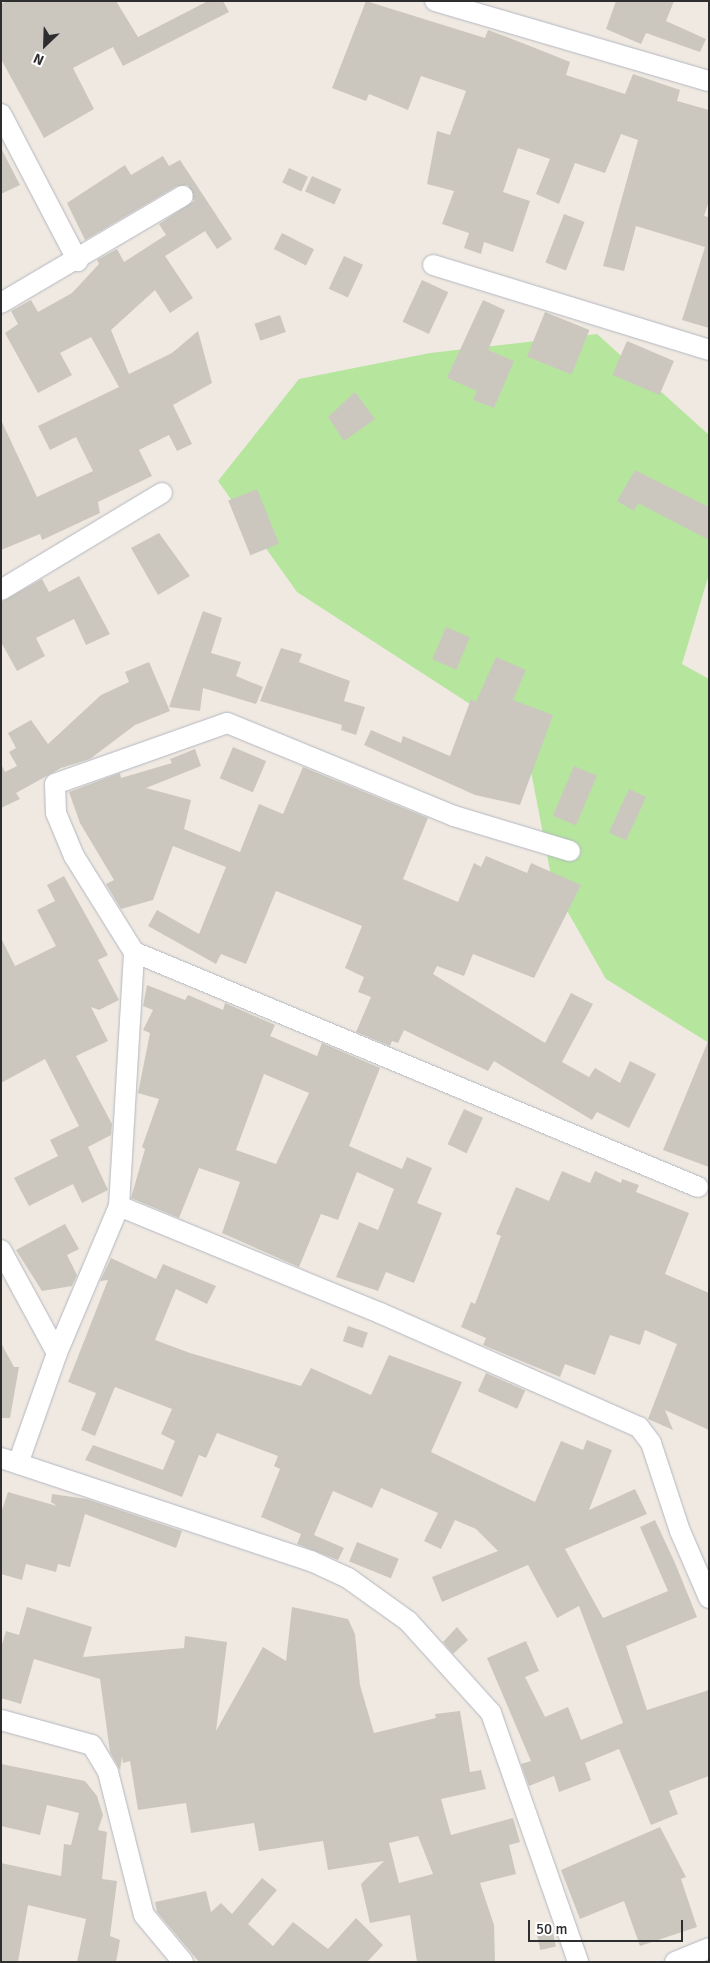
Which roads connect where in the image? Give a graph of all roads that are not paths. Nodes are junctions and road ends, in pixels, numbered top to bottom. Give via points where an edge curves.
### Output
1 (436, 1) edge
2 (709, 81) edge
3 (1, 114) edge
4 (183, 196) dead end
5 (78, 261) junction
6 (433, 265) dead end
7 (1, 303) edge
8 (709, 350) edge
9 (162, 493) dead end
10 (1, 590) edge
11 (570, 851) dead end
12 (134, 952) junction
13 (698, 1187) dead end
14 (120, 1206) junction
15 (1, 1250) edge
16 (57, 1353) junction
17 (10, 1459) edge
18 (709, 1598) edge
19 (1, 1720) edge
20 (709, 1948) edge
21 (183, 1962) edge
22 (578, 1962) edge
23 (675, 1962) edge

1 - 2 street
3 - 5 street
4 - 5 street
5 - 7 street
6 - 8 street
9 - 10 street
11 - 12 street via 454,816 227,723 55,784 56,813 74,856
12 - 13 street
12 - 14 street
14 - 16 street
14 - 18 street via 380,1313 639,1427 651,1443 680,1531
15 - 16 street
16 - 17 street
17 - 22 street via 311,1560 348,1578 408,1621 491,1713
19 - 21 street via 92,1745 108,1772 144,1915
20 - 23 street

